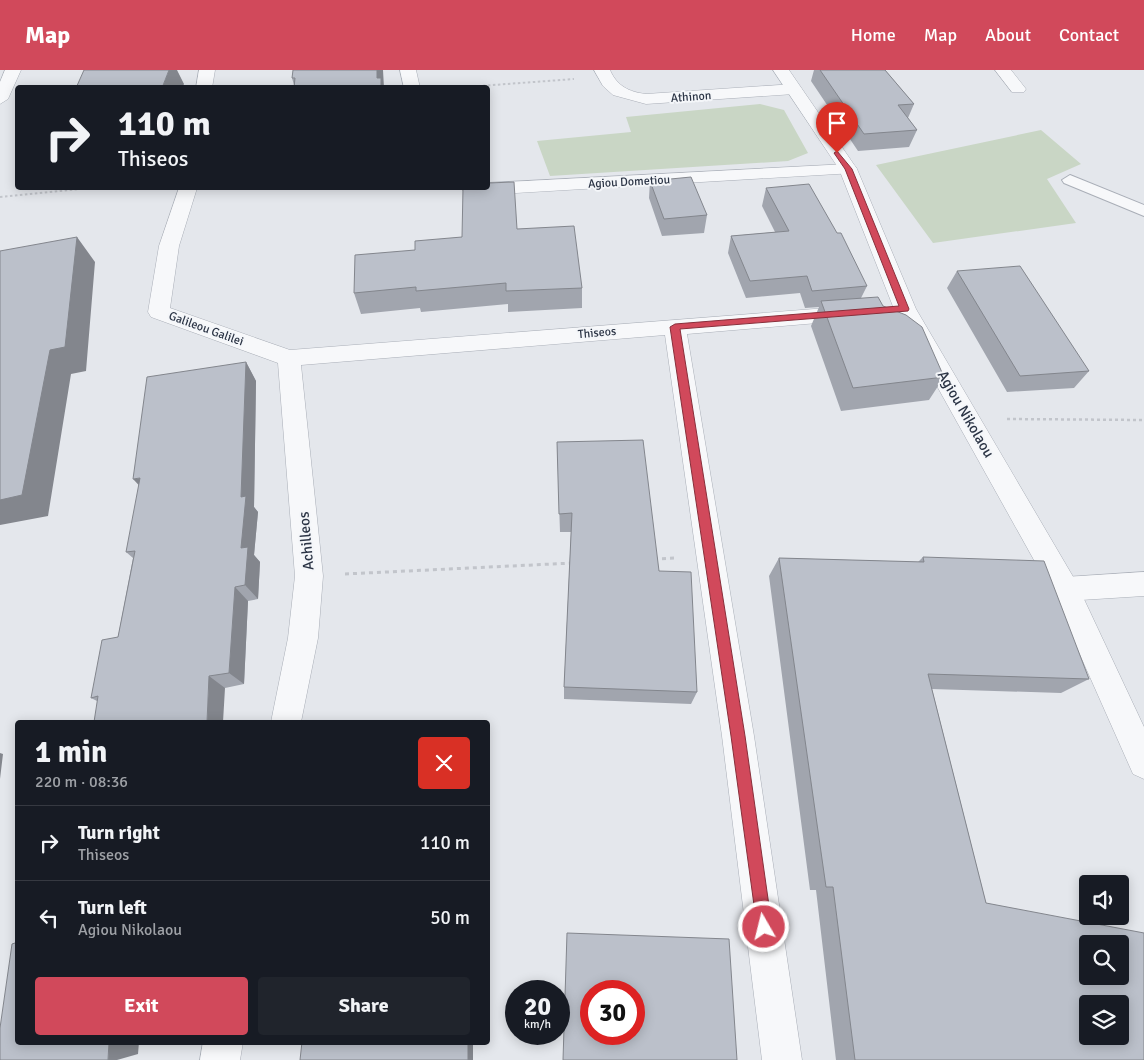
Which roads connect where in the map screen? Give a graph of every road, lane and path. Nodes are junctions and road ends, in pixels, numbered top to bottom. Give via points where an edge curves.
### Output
1 (14, 70) edge
2 (207, 70) edge
3 (408, 70) edge
4 (781, 70) edge
5 (1003, 70) edge
6 (603, 74) edge
7 (204, 85) edge
8 (411, 85) edge
9 (485, 85) edge
10 (794, 89) junction
11 (1018, 89) dead end
12 (0, 99) edge
13 (848, 169) junction
14 (1070, 180) dead end
15 (490, 189) edge
16 (71, 190) edge
17 (187, 190) edge
18 (0, 197) edge
19 (1144, 211) edge
20 (889, 310) junction
21 (675, 327) junction
22 (289, 358) junction
23 (969, 418) junction
24 (1144, 420) edge
25 (710, 556) junction
26 (652, 559) edge
27 (583, 562) edge
28 (309, 576) junction
29 (1144, 584) edge
30 (1065, 589) junction
31 (286, 720) edge
32 (1144, 763) edge
33 (222, 1045) edge
34 (220, 1060) edge
35 (782, 1060) edge

1 - 12 street
2 - 7 street
3 - 8 street
4 - 10 street, Agiou Nikolaou
5 - 11 street
6 - 9 path
6 - 10 street, Athinon via 608,85 620,93 646,99
10 - 13 street, Agiou Nikolaou
13 - 15 street, Agiou Dometiou
13 - 20 street, Agiou Nikolaou
14 - 19 lane
16 - 18 path
17 - 22 street, Galileou Galilei via 169,246 159,312
20 - 21 street, Thiseos
20 - 23 street, Agiou Nikolaou
21 - 22 street, Thiseos
21 - 25 street
22 - 28 street, Achilleos
23 - 24 path
23 - 30 street, Agiou Nikolaou
25 - 26 path
25 - 35 street
27 - 28 path
28 - 31 street, Achilleos via 303,638
29 - 30 street
30 - 32 street, Agiou Nikolaou
33 - 34 street

